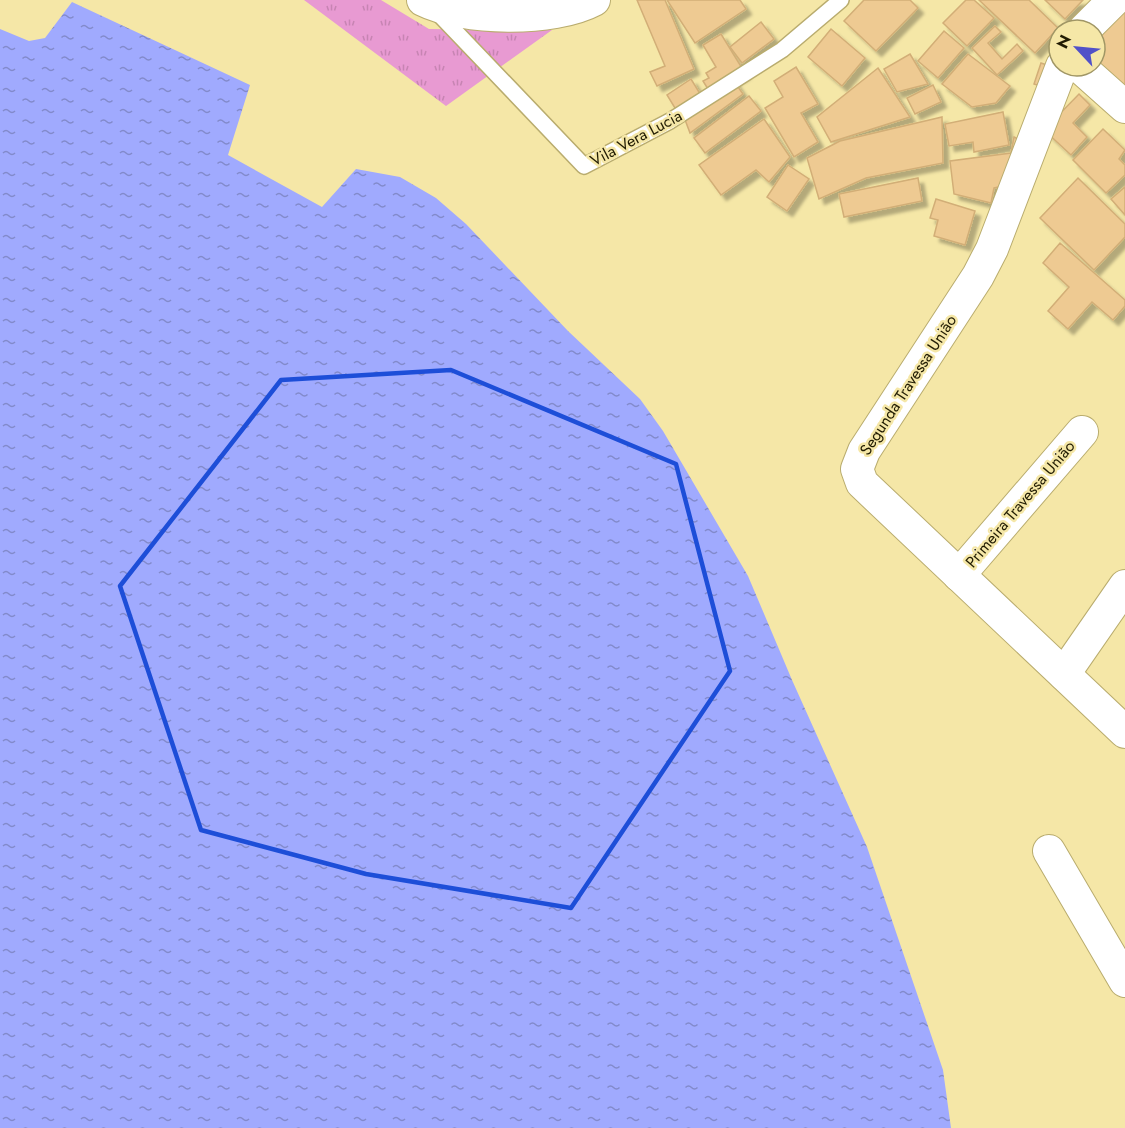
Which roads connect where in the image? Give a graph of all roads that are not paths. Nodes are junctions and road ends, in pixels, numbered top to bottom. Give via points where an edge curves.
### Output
1 (594, 0) edge
2 (841, 0) edge
3 (1114, 0) edge
4 (427, 1) edge
5 (1096, 18) edge
6 (1057, 78) edge
7 (1092, 78) edge
8 (1125, 107) edge
9 (1082, 432) dead end
10 (959, 575) junction
11 (1125, 586) edge
12 (1064, 674) junction
13 (1125, 732) edge
14 (1049, 851) dead end
15 (1125, 981) edge

1 - 4 street via 556,12 521,17 456,10
2 - 4 lane, Vila Vera Lucia via 782,50 670,122 584,166
3 - 5 street
6 - 10 street, Segunda Travessa União via 992,249 864,451 857,469 862,483
7 - 8 street
9 - 10 street, Primeira Travessa União
10 - 12 street, Segunda Travessa União
11 - 12 street
12 - 13 street, Segunda Travessa União
14 - 15 street

